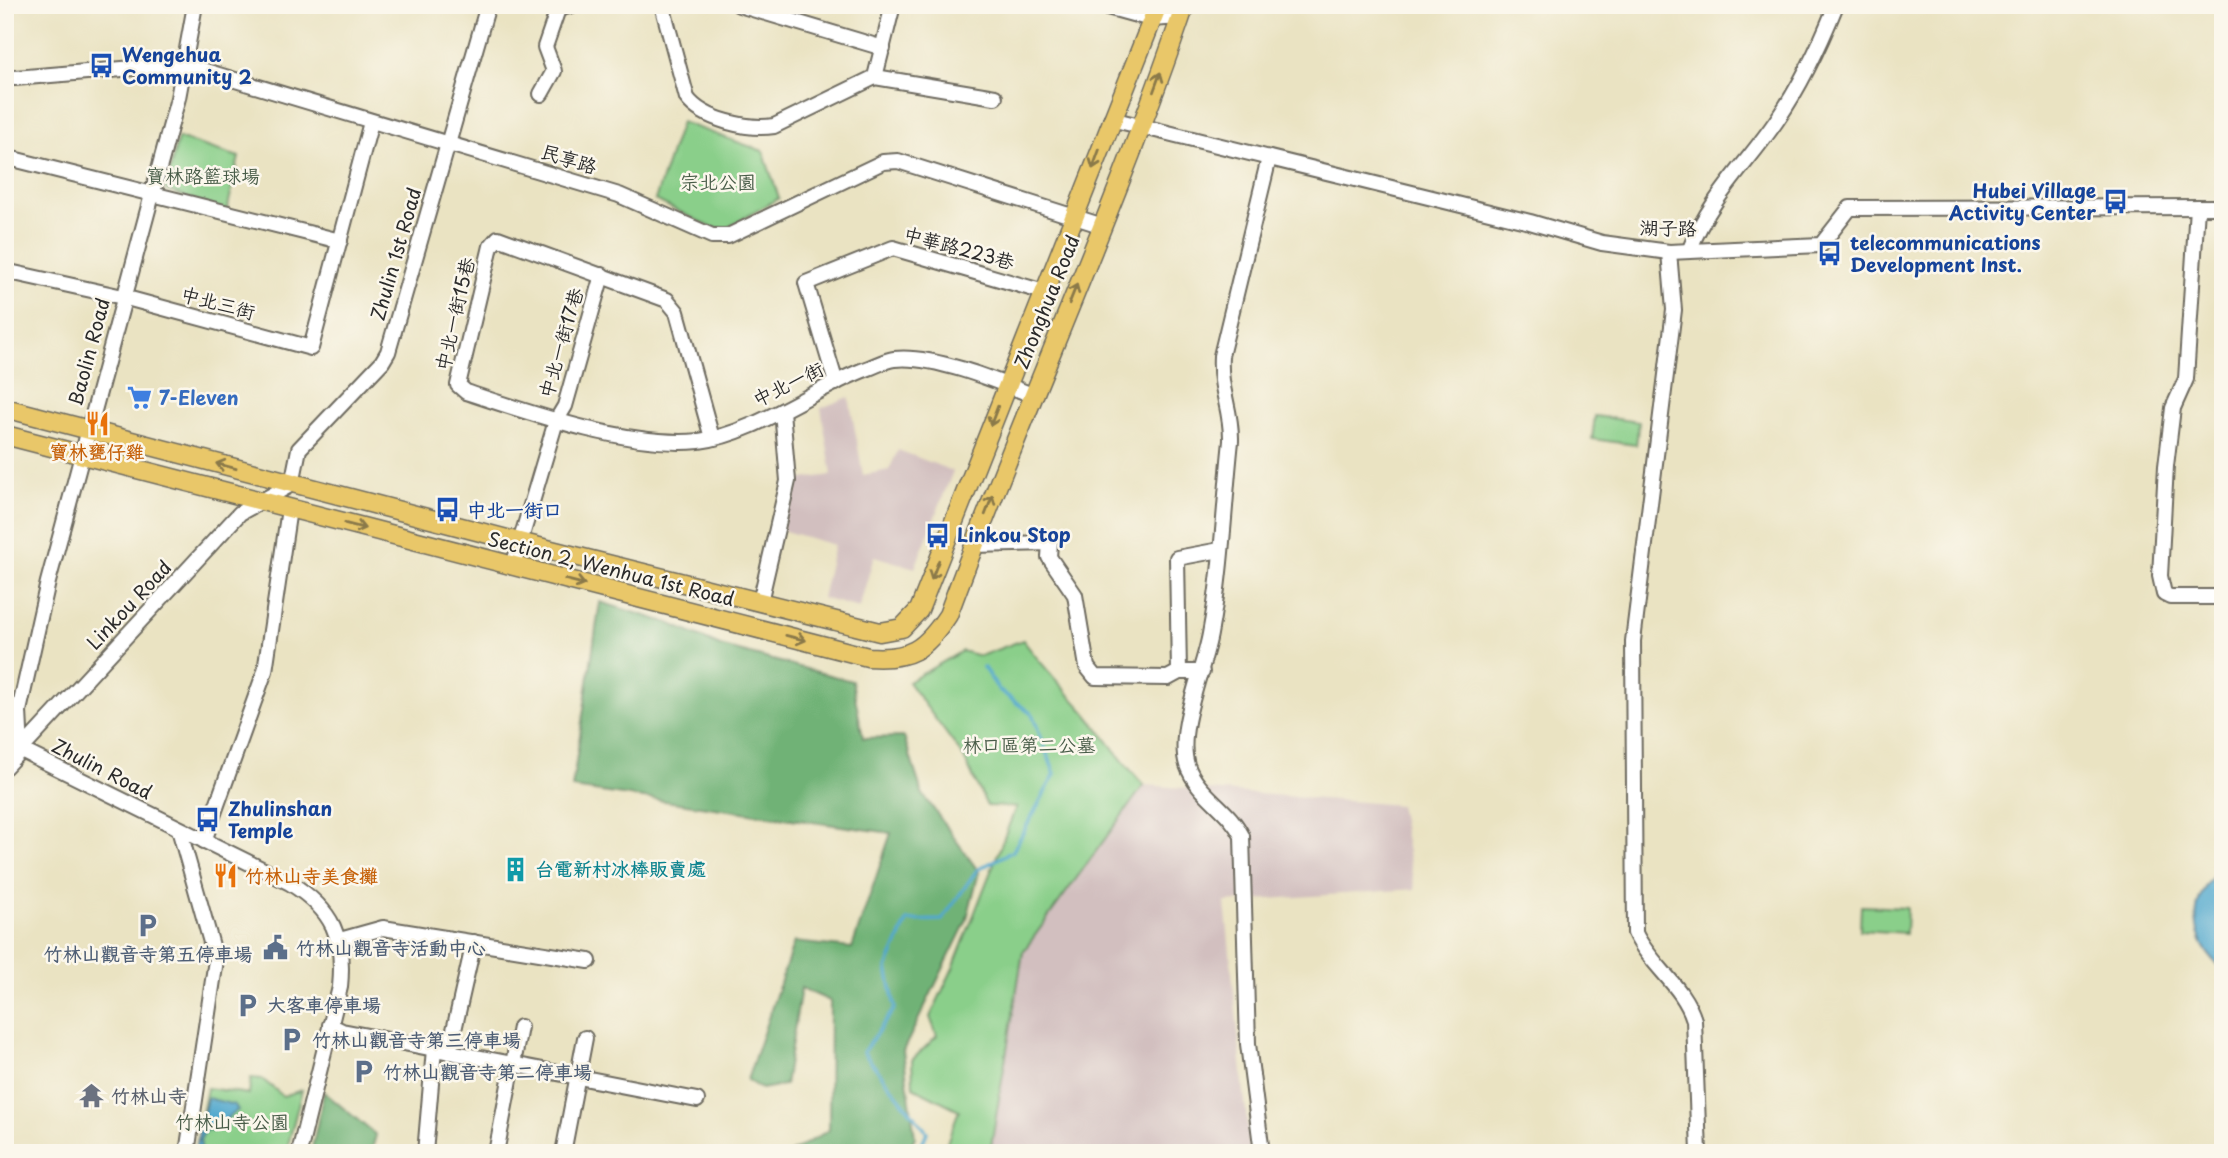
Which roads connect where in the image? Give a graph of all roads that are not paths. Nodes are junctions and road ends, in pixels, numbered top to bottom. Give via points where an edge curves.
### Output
1 (195, 5) edge
2 (488, 5) edge
3 (572, 5) edge
4 (662, 5) edge
5 (739, 5) edge
6 (893, 5) edge
7 (1100, 5) edge
8 (1836, 5) edge
9 (1157, 10) edge
10 (1183, 11) edge
11 (883, 48) junction
12 (182, 64) junction
13 (5, 76) edge
14 (875, 77) junction
15 (541, 94) dead end
16 (995, 97) dead end
17 (1111, 119) junction
18 (371, 121) junction
19 (1142, 127) junction
20 (447, 144) junction
21 (5, 158) edge
22 (1269, 158) junction
23 (151, 194) junction
24 (2197, 207) junction
25 (2223, 207) edge
26 (1076, 215) junction
27 (1100, 225) junction
28 (340, 241) junction
29 (1690, 248) junction
30 (1669, 252) junction
31 (5, 271) edge
32 (602, 275) junction
33 (1044, 292) junction
34 (123, 297) junction
35 (835, 383) junction
36 (458, 385) joint
37 (1006, 385) junction
38 (1032, 395) junction
39 (5, 408) edge
40 (782, 411) junction
41 (556, 421) junction
42 (89, 429) junction
43 (5, 435) edge
44 (712, 438) junction
45 (82, 455) junction
46 (292, 484) junction
47 (262, 502) junction
48 (289, 509) junction
49 (519, 542) junction
50 (974, 545) junction
51 (1220, 550) junction
52 (513, 566) junction
53 (2223, 597) edge
54 (760, 602) junction
55 (919, 610) joint
56 (948, 615) joint
57 (1202, 671) junction
58 (1179, 672) junction
59 (5, 748) edge
60 (21, 750) junction
61 (5, 767) edge
62 (179, 830) junction
63 (204, 841) junction
64 (340, 940) junction
65 (474, 943) junction
66 (589, 961) dead end
67 (330, 1025) junction
68 (520, 1027) dead end
69 (585, 1038) dead end
70 (442, 1050) junction
71 (514, 1064) junction
72 (578, 1076) junction
73 (697, 1100) dead end
74 (187, 1153) edge
75 (299, 1153) edge
76 (425, 1153) edge
77 (496, 1153) edge
78 (563, 1153) edge
79 (1262, 1153) edge
80 (1699, 1153) edge

1 - 12 street, Baolin Road
2 - 20 street, Zhulin 1st Road
3 - 15 street via 558,9 545,47 554,71
4 - 14 street via 688,98 695,109 707,114 752,127 774,125
5 - 11 street
6 - 11 street
7 - 9 street
8 - 29 street via 1792,96 1714,203
9 - 10 street
9 - 17 main road, Zhonghua Road
19 -> 10 main road, Zhonghua Road
11 - 14 street
12 - 13 street, 民享路
12 - 18 street, 民享路
12 - 23 street, Baolin Road via 178,99
14 - 16 street
17 - 19 street, 湖子路
17 -> 26 main road, Zhonghua Road
18 - 20 street, 民享路
18 - 28 street, 中北三街
19 - 22 street, 湖子路
19 - 27 main road, Zhonghua Road
20 - 26 street, 民享路 via 619,195 712,236 728,236 883,162 898,160
20 - 46 street, Zhulin 1st Road via 388,352 367,381 299,449
21 - 23 street
22 - 30 street, 湖子路 via 1602,243
22 - 51 street via 1222,356 1220,380 1232,424
23 - 28 street
23 - 34 street, Baolin Road
24 - 25 street, 湖子路
24 - 29 street, 湖子路 via 1850,208 1821,245
24 - 53 street via 2186,379 2173,408 2160,576 2164,594 2170,597
26 - 27 street, 民享路
26 - 33 main road, Zhonghua Road
38 -> 27 main road, Zhonghua Road
28 - 34 street, 中北三街 via 311,348
29 - 30 street, 湖子路
30 - 80 street via 1674,310 1633,641 1635,933 1643,950 1690,1006
31 - 34 street, 中北三街
32 - 36 street, 中北一街15巷 via 498,238 491,246
32 - 41 street, 中北一街17巷 via 565,406
32 - 44 street via 667,300 677,312
33 - 35 street, 中華路223巷 via 893,248 806,283
33 - 37 main road, Zhonghua Road
34 - 42 street, Baolin Road
35 - 37 street, 中北一街 via 894,359 951,368
35 - 40 street, 中北一街
36 - 41 street, 中北一街
37 - 38 street, 中北一街
37 -> 55 main road, Zhonghua Road
50 -> 38 main road, Zhonghua Road
39 - 42 main road, Section 2, Wenhua 1st Road
40 - 44 street, 中北一街
40 - 54 street via 789,481
41 - 44 street, 中北一街 via 668,443
41 - 49 street
42 - 45 street, Baolin Road
46 -> 42 main road, Section 2, Wenhua 1st Road
43 - 45 main road, Section 2, Wenhua 1st Road
45 - 47 main road, Section 2, Wenhua 1st Road
45 - 60 street, Baolin Road via 19,711
46 - 47 street, Linkou Road
46 - 48 main road
46 - 49 main road, Section 2, Wenhua 1st Road
47 - 48 main road, Section 2, Wenhua 1st Road
47 - 60 street, Linkou Road via 240,513
48 -> 52 main road, Section 2, Wenhua 1st Road
48 - 63 street via 265,671
49 - 52 street
49 - 54 main road, Section 2, Wenhua 1st Road
50 - 56 main road, Zhonghua Road
50 - 58 street via 1050,543 1049,557 1075,595 1087,667 1095,677 1168,678
51 - 57 street
51 - 58 street via 1177,558
52 -> 56 main road, Section 2, Wenhua 1st Road via 868,657 893,659 917,651
54 - 55 main road, Section 2, Wenhua 1st Road via 880,632 902,628
57 - 58 street
57 - 79 street via 1194,690 1186,762 1196,784 1235,821 1242,836 1248,1044
59 - 60 street, Zhulin Road
60 - 61 street, Linkou Road
60 - 62 street, Zhulin Road
62 - 63 street, Zhulin Road
62 - 74 street via 216,960
63 - 64 street, Zhulin Road via 307,894
64 - 65 street via 383,928
64 - 67 street via 343,961
65 - 66 street
65 - 70 street
67 - 70 street
67 - 75 street
68 - 71 street
69 - 72 street
70 - 71 street
70 - 76 street
71 - 72 street
71 - 77 street
72 - 73 street
72 - 78 street

